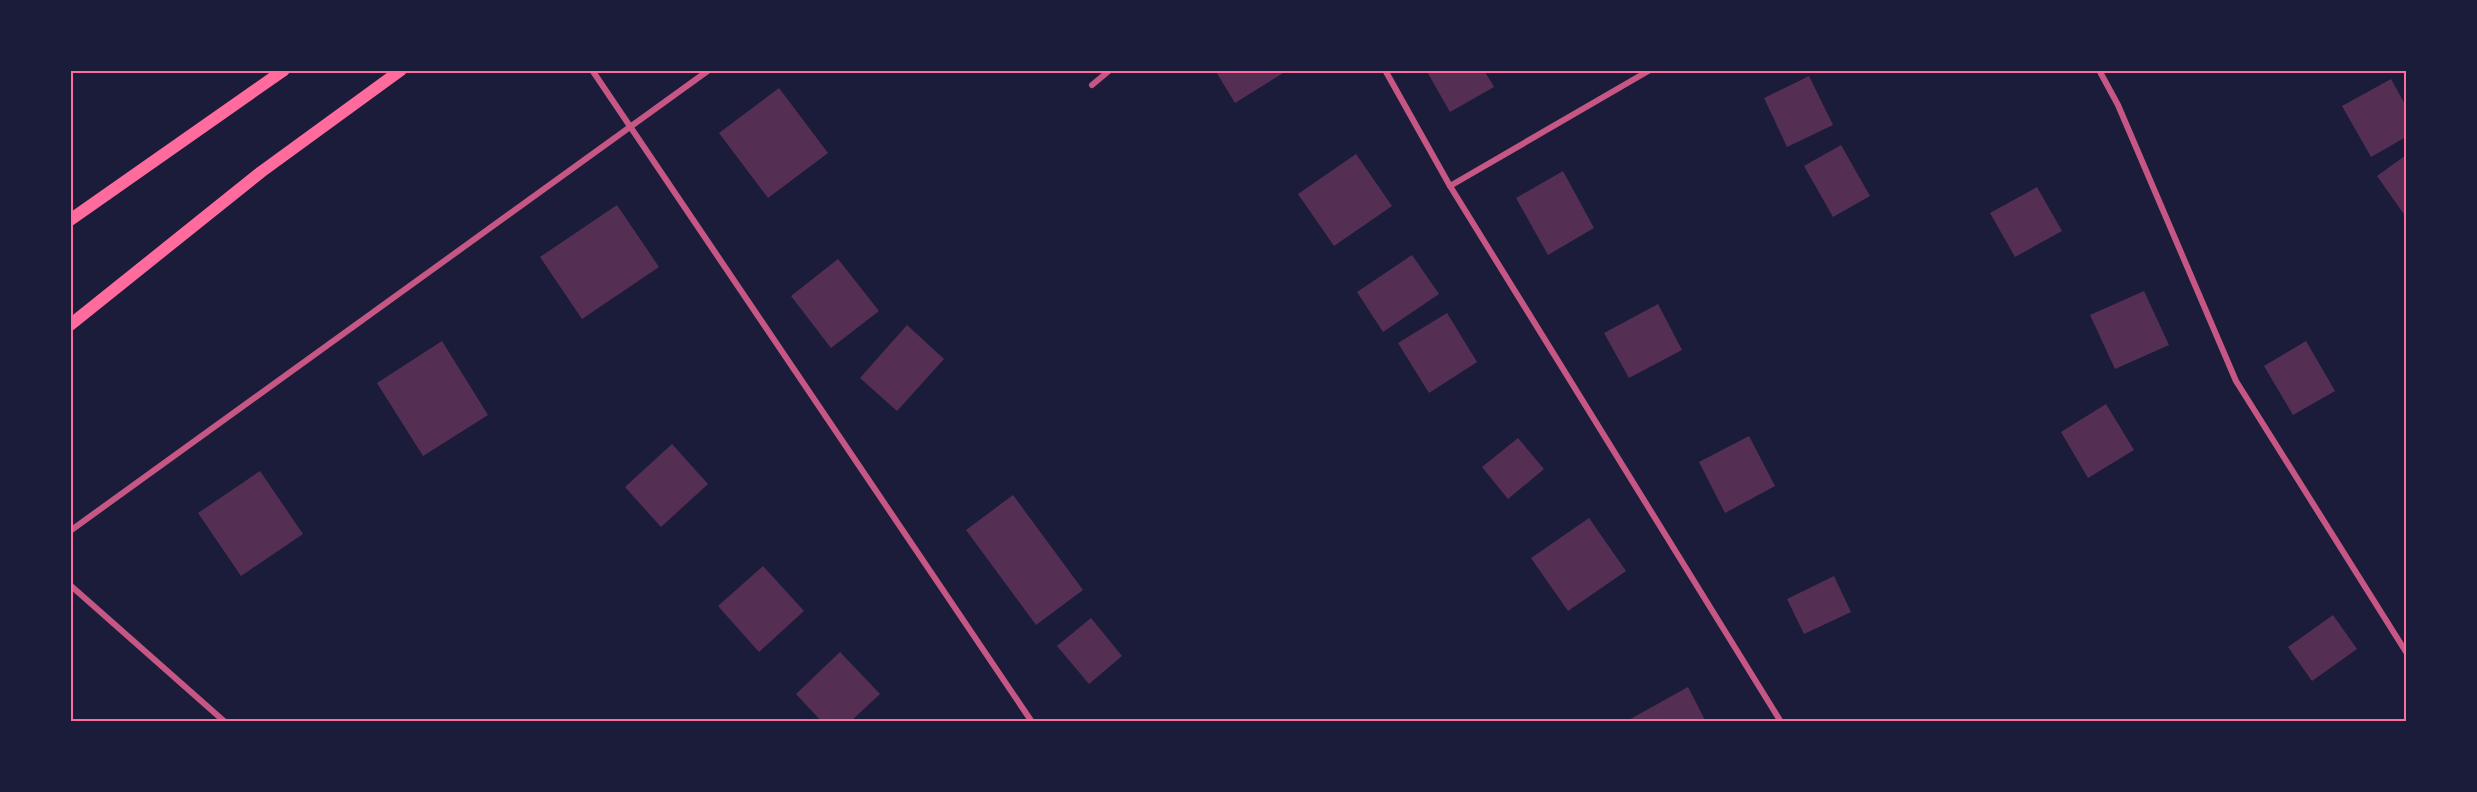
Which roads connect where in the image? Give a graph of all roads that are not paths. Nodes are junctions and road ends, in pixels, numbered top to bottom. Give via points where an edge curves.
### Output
1 (284, 70) edge
2 (401, 70) edge
3 (592, 70) edge
4 (709, 70) edge
5 (1110, 70) edge
6 (1385, 70) edge
7 (1650, 70) edge
8 (2099, 70) edge
9 (1092, 85) dead end
10 (632, 129) junction
11 (1450, 186) junction
12 (70, 220) edge
13 (70, 325) edge
14 (70, 531) edge
15 (70, 585) edge
16 (2406, 652) edge
17 (225, 722) edge
18 (1032, 722) edge
19 (1781, 722) edge

1 - 12 main road
2 - 13 main road via 261,172
3 - 10 street
4 - 10 street
5 - 9 street
6 - 11 street
7 - 11 street
8 - 16 street via 2118,105 2236,381
10 - 14 street
10 - 18 street
11 - 19 street
15 - 17 street

